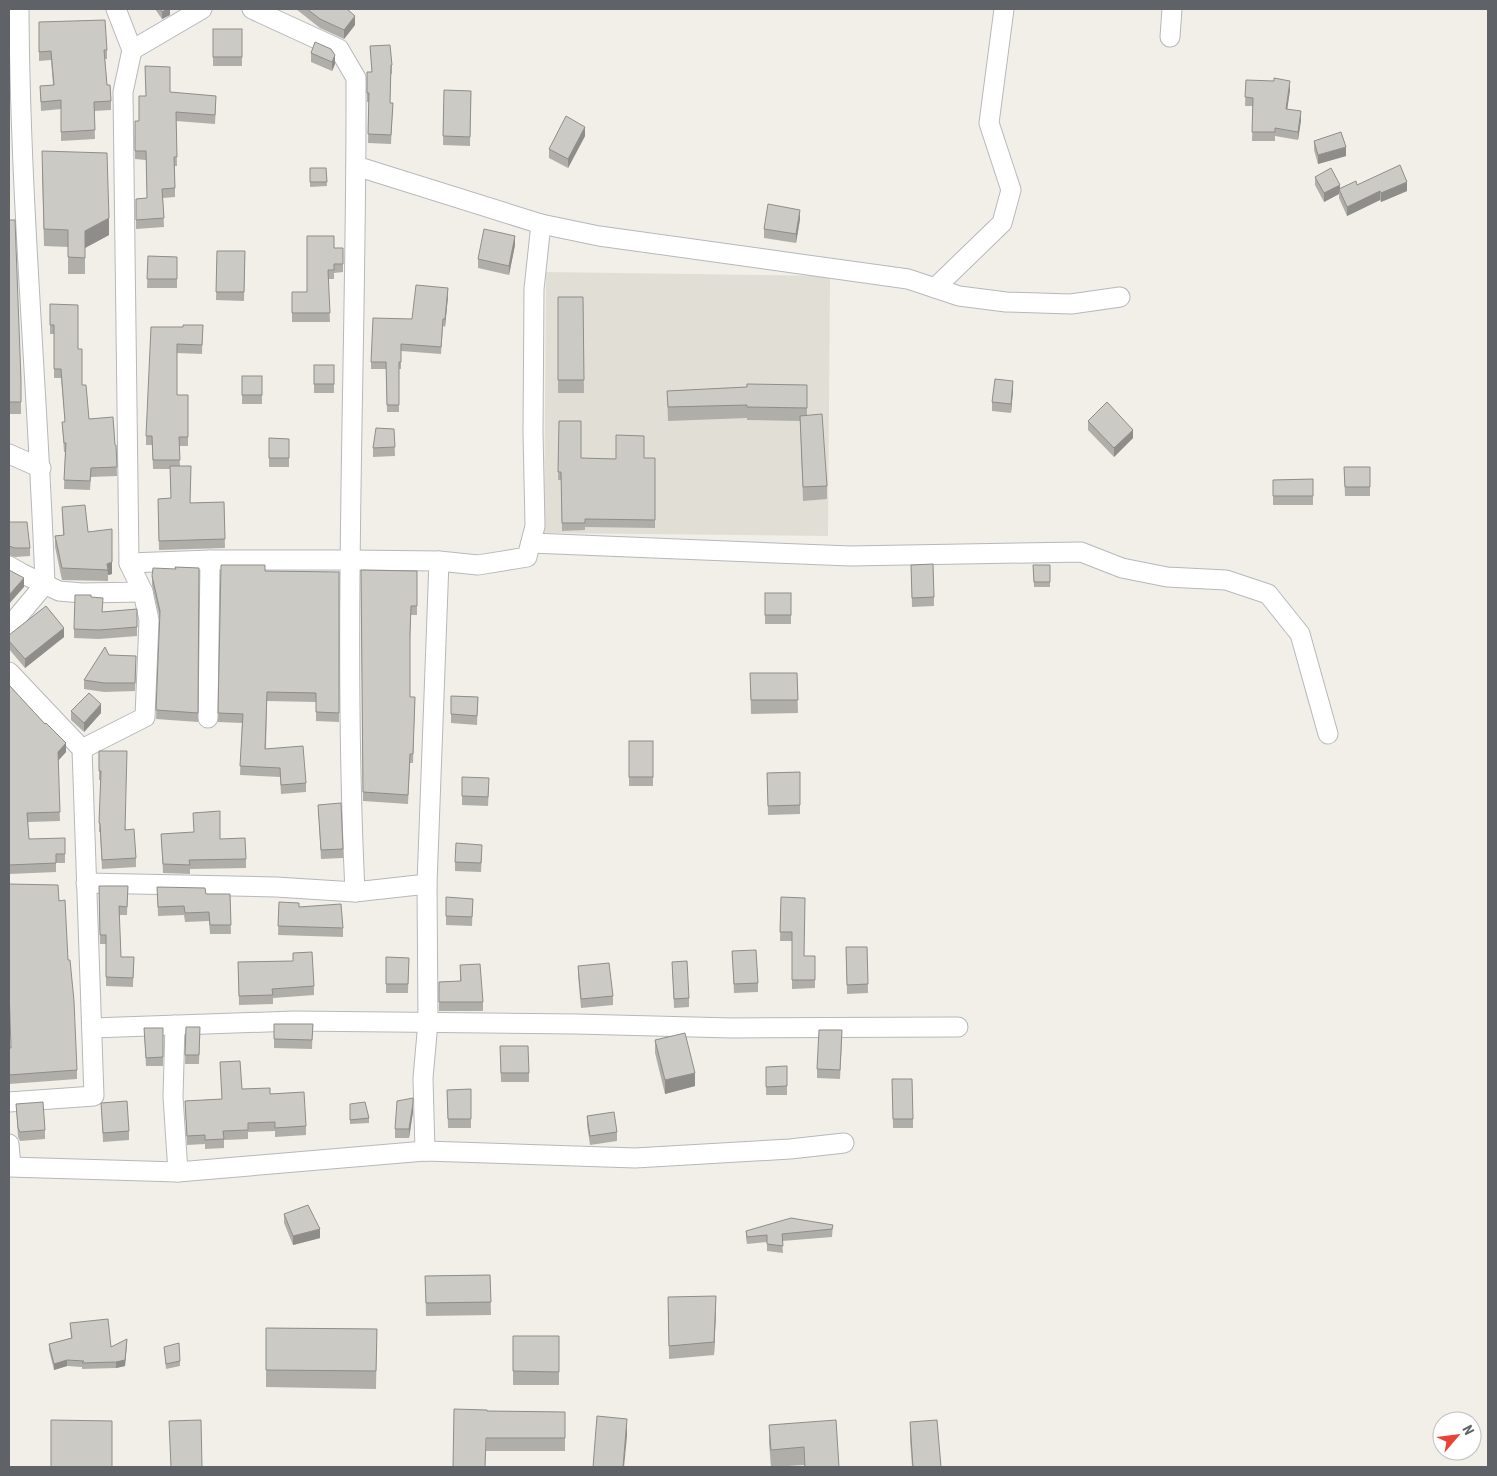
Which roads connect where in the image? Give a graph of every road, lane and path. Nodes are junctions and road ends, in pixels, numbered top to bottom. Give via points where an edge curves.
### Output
1 (116, 9) edge
2 (202, 9) edge
3 (252, 9) edge
4 (1004, 9) edge
5 (1172, 9) edge
6 (16, 14) edge
7 (1170, 37) dead end
8 (132, 50) junction
9 (15, 91) edge
10 (356, 166) junction
11 (16, 172) edge
12 (541, 224) junction
13 (936, 288) junction
14 (1120, 297) dead end
15 (9, 454) edge
16 (41, 468) junction
17 (531, 543) junction
18 (210, 560) junction
19 (350, 560) junction
20 (439, 561) junction
21 (129, 563) junction
22 (9, 566) edge
23 (45, 584) junction
24 (143, 592) junction
25 (9, 627) edge
26 (9, 672) edge
27 (208, 718) dead end
28 (1328, 734) dead end
29 (82, 749) junction
30 (86, 883) junction
31 (427, 884) junction
32 (355, 892) junction
33 (428, 1022) junction
34 (175, 1025) junction
35 (92, 1028) junction
36 (958, 1028) dead end
37 (9, 1102) edge
38 (844, 1143) dead end
39 (9, 1144) edge
40 (425, 1151) junction
41 (10, 1166) edge
42 (178, 1172) junction

1 - 8 street
2 - 8 street
3 - 10 street via 339,50 356,78
4 - 13 street via 989,123 1011,190 1002,223
5 - 7 street
6 - 9 street
8 - 21 street via 123,92
9 - 11 street
10 - 12 street
10 - 19 street
11 - 16 street
12 - 13 street via 599,236 908,279
12 - 17 street via 534,289 536,526
13 - 14 street via 959,296 1006,302 1071,304
15 - 16 street
16 - 23 street
17 - 20 street via 527,557 478,565
17 - 28 street via 850,556 1081,552 1122,568 1167,577 1226,580 1268,594 1300,634
18 - 19 street
18 - 21 street
18 - 27 street
19 - 20 street
19 - 32 street via 351,810
20 - 31 street
21 - 24 street
22 - 23 street
23 - 24 street via 60,591 82,593
23 - 25 street
24 - 29 street via 149,620 144,717
26 - 29 street
29 - 30 street
30 - 32 street
30 - 35 street
31 - 32 street
31 - 33 street
33 - 34 street via 294,1021
33 - 36 street
33 - 40 street via 422,1078
34 - 35 street
34 - 42 street via 173,1096
35 - 37 street via 94,1096
38 - 40 street via 635,1158
39 - 41 street
40 - 42 street
41 - 42 street

